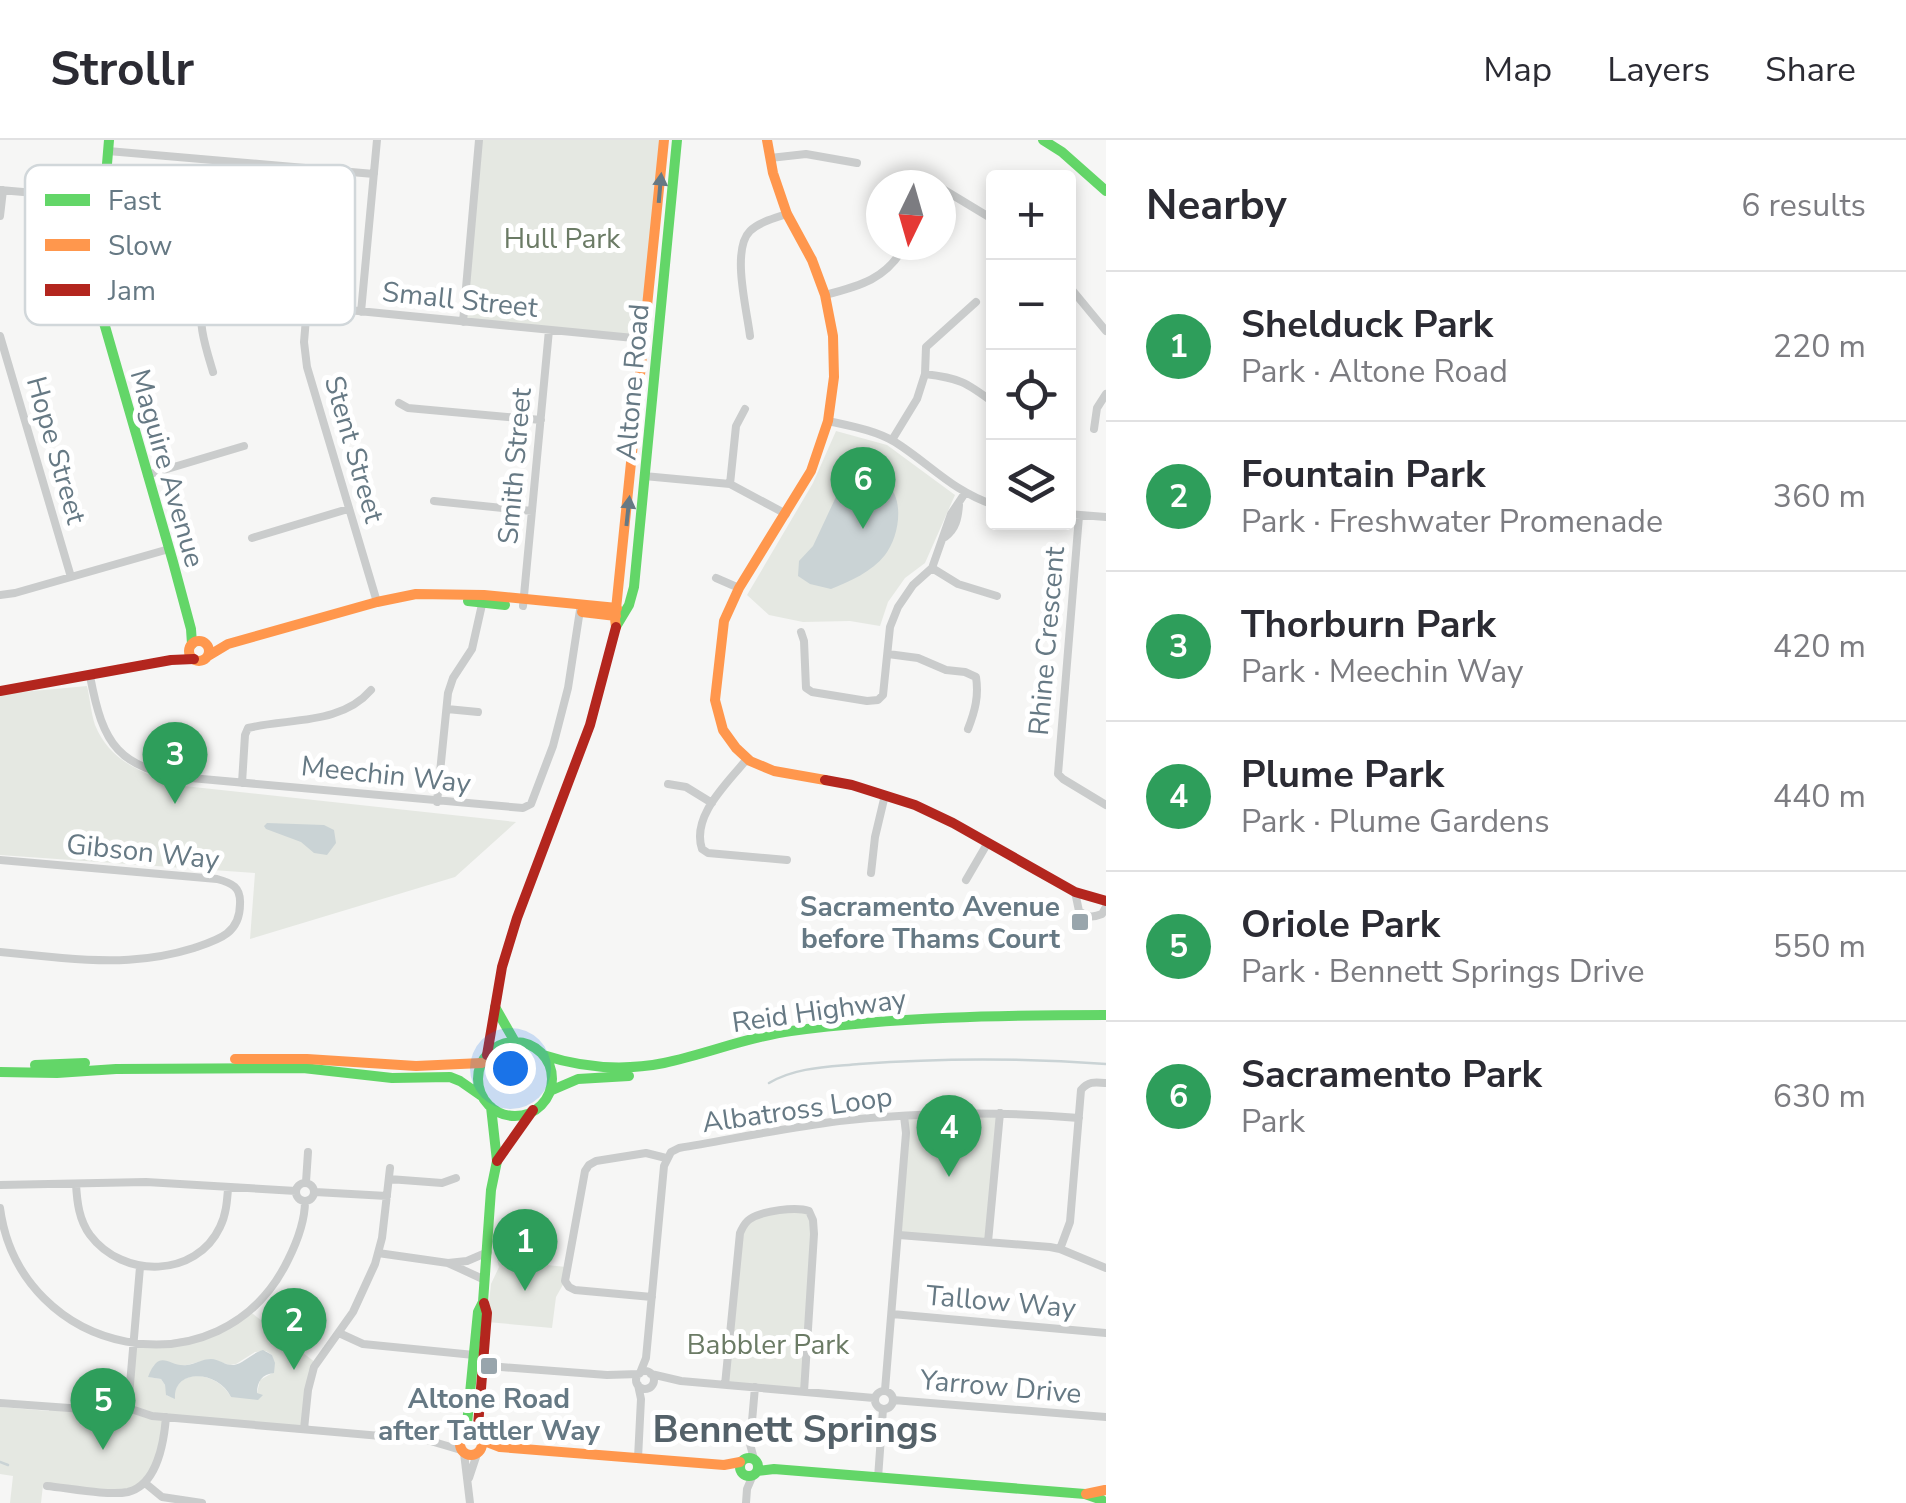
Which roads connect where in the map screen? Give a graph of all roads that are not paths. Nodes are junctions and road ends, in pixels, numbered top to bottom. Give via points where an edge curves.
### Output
1 (377, 140) edge
2 (479, 140) edge
3 (664, 140) edge
4 (677, 140) edge
5 (767, 140) edge
6 (1043, 140) edge
7 (109, 145) edge
8 (770, 158) junction
9 (857, 163) dead end
10 (265, 165) edge
11 (355, 172) edge
12 (374, 174) junction
13 (1, 190) edge
14 (1106, 191) edge
15 (956, 197) edge
16 (787, 214) junction
17 (986, 215) edge
18 (0, 216) edge
19 (897, 260) edge
20 (825, 295) junction
21 (1076, 295) edge
22 (976, 302) dead end
23 (355, 311) edge
24 (361, 312) junction
25 (462, 322) junction
26 (103, 325) edge
27 (201, 325) edge
28 (305, 325) edge
29 (549, 330) junction
30 (1106, 331) edge
31 (0, 336) edge
32 (750, 336) dead end
33 (645, 339) junction
34 (658, 340) junction
35 (213, 372) dead end
36 (925, 374) junction
37 (1106, 394) edge
38 (986, 397) edge
39 (399, 403) dead end
40 (744, 409) dead end
41 (541, 420) junction
42 (828, 421) junction
43 (1094, 429) dead end
44 (892, 440) junction
45 (244, 446) dead end
46 (147, 475) junction
47 (632, 475) junction
48 (645, 476) junction
49 (730, 484) junction
50 (964, 494) junction
51 (434, 501) dead end
52 (986, 501) edge
53 (348, 509) junction
54 (532, 510) junction
55 (786, 514) junction
56 (1076, 515) edge
57 (1079, 516) junction
58 (1106, 518) edge
59 (252, 538) dead end
60 (169, 548) junction
61 (932, 568) junction
62 (71, 577) junction
63 (716, 578) dead end
64 (739, 588) junction
65 (0, 595) edge
66 (997, 596) dead end
67 (483, 599) junction
68 (377, 602) junction
69 (524, 603) junction
70 (580, 608) junction
71 (616, 616) junction
72 (802, 632) dead end
73 (199, 646) junction
74 (888, 654) junction
75 (171, 660) junction
76 (90, 676) junction
77 (0, 690) edge
78 (371, 690) dead end
79 (446, 710) junction
80 (478, 712) dead end
81 (968, 728) dead end
82 (746, 760) junction
83 (242, 782) junction
84 (668, 784) dead end
85 (886, 795) junction
86 (437, 802) junction
87 (712, 802) junction
88 (1106, 805) edge
89 (987, 844) junction
90 (0, 860) edge
91 (787, 860) dead end
92 (871, 872) dead end
93 (966, 880) dead end
94 (1075, 892) junction
95 (1106, 904) edge
96 (0, 952) edge
97 (494, 1007) junction
98 (1106, 1014) edge
99 (1106, 1022) edge
100 (515, 1042) junction
101 (543, 1055) junction
102 (484, 1059) junction
103 (0, 1064) edge
104 (0, 1072) edge
105 (1106, 1083) edge
106 (550, 1091) junction
107 (483, 1097) junction
108 (492, 1107) junction
109 (534, 1110) junction
110 (1000, 1114) junction
111 (904, 1116) junction
112 (1079, 1118) junction
113 (308, 1152) dead end
114 (666, 1158) junction
115 (497, 1161) junction
116 (390, 1168) dead end
117 (456, 1178) dead end
118 (389, 1179) junction
119 (306, 1182) junction
120 (76, 1184) junction
121 (0, 1185) edge
122 (228, 1189) junction
123 (296, 1192) junction
124 (315, 1192) junction
125 (386, 1196) junction
126 (304, 1201) junction
127 (0, 1208) edge
128 (900, 1235) junction
129 (988, 1242) junction
130 (1060, 1249) junction
131 (488, 1252) junction
132 (378, 1253) junction
133 (448, 1264) junction
134 (140, 1267) junction
135 (1106, 1268) edge
136 (485, 1280) junction
137 (652, 1298) junction
138 (483, 1302) junction
139 (892, 1314) junction
140 (339, 1333) junction
141 (1106, 1334) edge
142 (134, 1343) junction
143 (474, 1355) junction
144 (501, 1367) dead end
145 (608, 1375) junction
146 (647, 1377) junction
147 (638, 1385) junction
148 (724, 1385) junction
149 (755, 1387) junction
150 (885, 1390) junction
151 (804, 1392) junction
152 (874, 1398) junction
153 (893, 1400) junction
154 (0, 1402) edge
155 (128, 1408) junction
156 (883, 1409) junction
157 (166, 1417) junction
158 (1106, 1417) edge
159 (640, 1428) junction
160 (304, 1429) junction
161 (465, 1435) junction
162 (481, 1438) junction
163 (439, 1443) junction
164 (500, 1447) junction
165 (463, 1451) junction
166 (478, 1453) junction
167 (638, 1458) junction
168 (749, 1467) junction
169 (878, 1478) junction
170 (468, 1482) junction
171 (145, 1484) junction
172 (46, 1486) dead end
173 (1104, 1496) edge
174 (202, 1503) edge
175 (470, 1503) edge
176 (746, 1503) edge

1 - 12 street
2 - 25 street
33 -> 3 main road, Altone Road
4 - 34 main road, Altone Road
5 - 8 main road
6 - 14 main road
7 - 10 street
8 - 9 street via 806,154
8 - 16 main road
11 - 12 street
12 - 24 street
13 - 18 street
15 - 17 street
16 - 20 main road
16 - 32 street via 757,226 742,244
19 - 20 street via 878,277
20 - 42 main road via 834,377
21 - 30 street
22 - 36 street via 926,347
23 - 24 street, Small Street
24 - 25 street, Small Street
25 - 29 street, Small Street
26 - 46 main road, Maguire Avenue
27 - 35 street
28 - 53 street, Stent Street via 307,367
29 - 33 street, Small Street
29 - 41 street, Smith Street
31 - 62 street, Hope Street
33 - 34 street, Small Street
33 - 47 main road, Altone Road
34 - 48 main road, Altone Road
36 - 38 street via 956,378
36 - 44 street via 918,400
37 - 43 street
39 - 41 street
40 - 49 street
41 - 54 street, Smith Street
42 - 44 street
42 - 55 main road via 811,471
44 - 50 street
45 - 46 street
46 - 60 main road, Maguire Avenue
47 - 48 street
71 -> 47 main road, Altone Road
48 - 49 street
48 - 71 main road, Altone Road via 630,606
49 - 55 street
50 - 52 street
50 - 61 street
51 - 54 street
53 - 59 street
53 - 68 street, Stent Street
54 - 69 street, Smith Street
55 - 64 main road
56 - 57 street
57 - 58 street
57 - 88 street, Rhine Crescent via 1058,774
60 - 62 street
60 - 73 main road, Maguire Avenue
61 - 66 street
61 - 74 street via 898,607
62 - 65 street
63 - 64 street
64 - 82 main road via 723,624 716,700 723,730
67 - 68 main road via 416,594
67 - 69 main road
67 - 79 street via 472,649 453,678
68 - 73 main road via 228,644
69 - 70 main road
70 - 71 main road
70 - 86 street, Meechin Way via 554,746 532,804 511,809
71 - 97 main road, Altone Road via 590,725 529,880
72 - 74 street via 804,680 812,692 878,700
73 - 75 main road
73 - 75 main road, Maguire Avenue via 190,655 194,659
74 - 81 street via 976,677 976,712
75 - 76 main road
76 - 77 main road
76 - 83 street, Meechin Way via 101,723 126,757 158,773
78 - 83 street via 344,710 248,728
79 - 80 street
79 - 86 street
82 - 85 main road
82 - 87 street
83 - 86 street, Meechin Way
84 - 87 street
85 - 89 main road
85 - 92 street
87 - 91 street via 698,830 702,849
89 - 93 street
89 - 94 main road
90 - 96 street, Gibson Way via 217,879 234,884 240,900 228,934 174,954 106,962
94 - 95 main road
94 - 95 street via 1085,916 1102,914
97 - 100 main road
97 - 102 main road, Altone Road
98 - 101 main road, Reid Highway via 976,1016 792,1031 642,1066 578,1066
99 - 106 main road, Reid Highway via 976,1024 794,1039 662,1072 580,1077
100 - 101 main road
100 - 102 main road
101 - 106 main road
102 - 103 main road via 459,1066 271,1058
102 - 107 main road via 478,1079
104 - 107 main road via 303,1068 450,1077
105 - 112 street via 1086,1084
106 - 109 main road
107 - 108 main road
108 - 109 main road via 515,1116
108 - 115 main road
109 - 115 main road
110 - 111 street, Albatross Loop
110 - 112 street, Albatross Loop
110 - 129 street
111 - 114 street, Albatross Loop via 679,1148
111 - 128 street
112 - 130 street via 1070,1222
113 - 119 street
114 - 137 street
114 - 137 street, Albatross Loop via 646,1152 589,1164 564,1281 574,1290
115 - 131 main road
116 - 118 street
117 - 118 street
118 - 125 street
119 - 123 street
119 - 124 street
120 - 121 street
120 - 122 street
120 - 134 street via 78,1209 91,1236 112,1256
122 - 123 street
122 - 134 street via 222,1224 208,1245 176,1264
123 - 126 street
124 - 125 street
124 - 126 street
125 - 132 street
126 - 142 street via 300,1232 283,1270 248,1310 187,1341
127 - 142 street via 9,1247 38,1294 80,1326
128 - 129 street
128 - 139 street
129 - 130 street
130 - 135 street
131 - 133 street
131 - 136 main road
132 - 133 street
132 - 140 street
133 - 136 street
134 - 142 street
136 - 138 main road
137 - 146 street
138 - 143 main road
138 - 162 main road
139 - 141 street, Tallow Way
139 - 150 street
140 - 143 street via 364,1344
140 - 160 street via 314,1366
142 - 155 street
143 - 161 main road
144 - 145 street
145 - 146 street
145 - 147 street
146 - 147 street via 644,1388
146 - 148 street
146 - 159 street
147 - 159 street
148 - 149 street
148 - 151 street via 740,1233 752,1218 798,1207 809,1211 814,1234
149 - 151 street
149 - 168 street
150 - 152 street
150 - 153 street
151 - 152 street
152 - 156 street
153 - 156 street
153 - 158 street, Yarrow Drive
154 - 155 street
155 - 157 street
156 - 169 street
157 - 160 street
157 - 171 street
159 - 167 street
160 - 163 street
161 - 162 main road
161 - 163 street
161 - 165 main road
162 - 164 main road
162 - 166 main road
163 - 165 street
164 - 166 main road
164 - 167 main road
165 - 166 main road
165 - 170 street
166 - 170 street
167 - 168 main road
168 - 169 main road
168 - 176 street
169 - 173 main road
170 - 175 street
171 - 172 street via 125,1493
171 - 174 street via 162,1497

